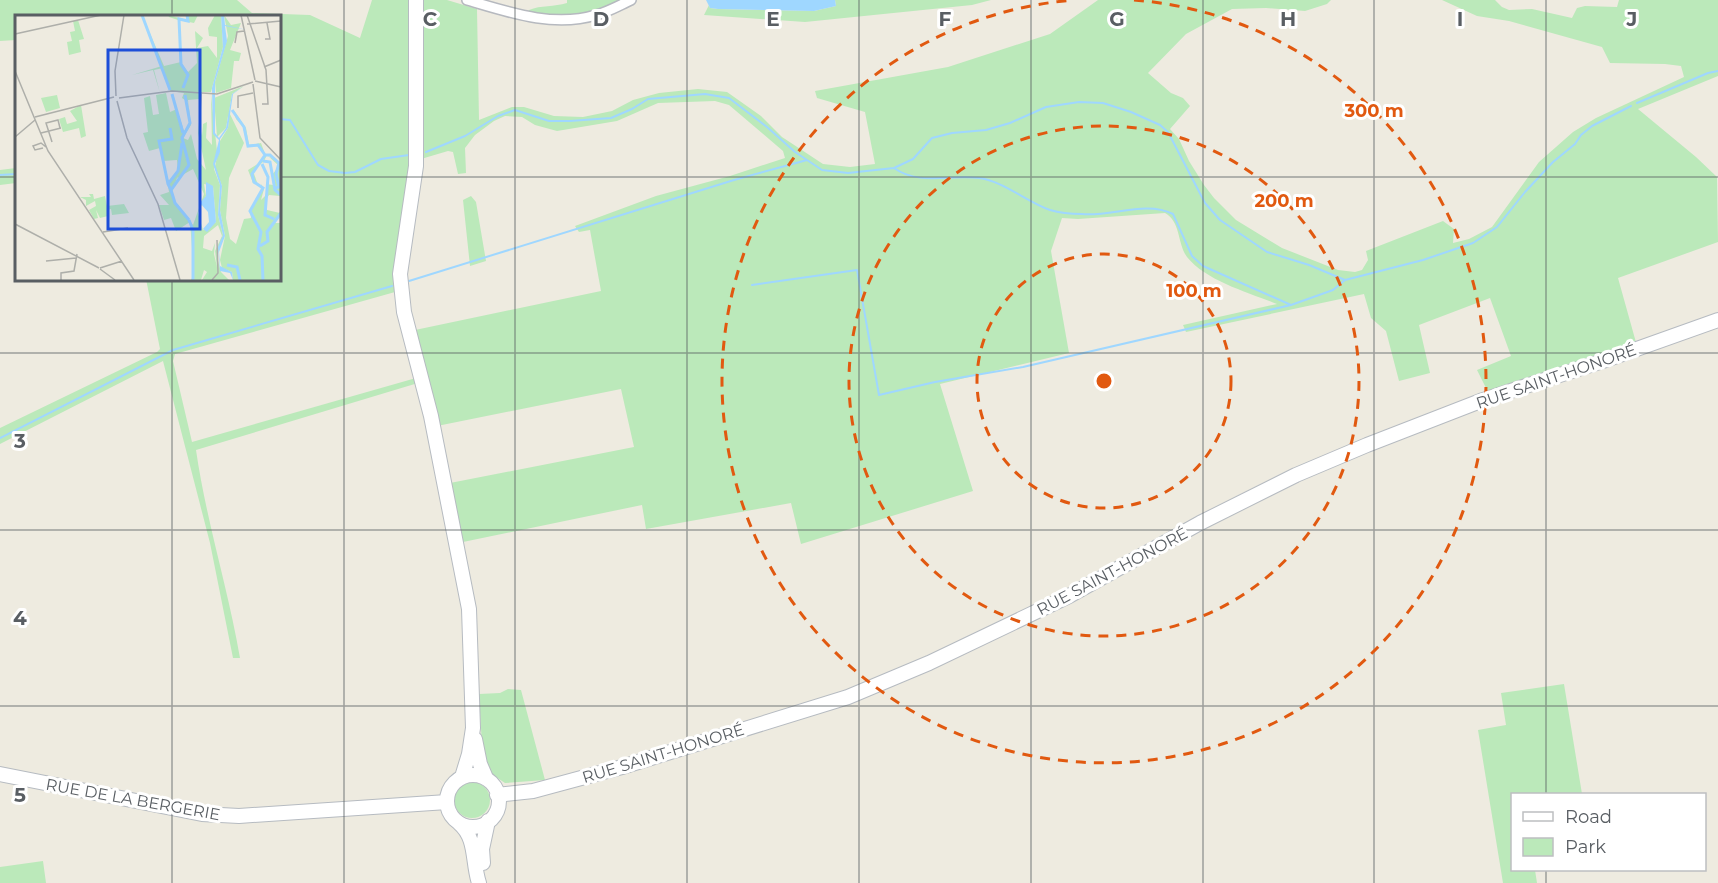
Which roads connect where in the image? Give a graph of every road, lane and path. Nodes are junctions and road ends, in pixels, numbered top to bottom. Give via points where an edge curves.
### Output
1 (416, 0) edge
2 (467, 0) edge
3 (631, 0) edge
4 (1718, 320) edge
5 (473, 728) junction
6 (0, 774) edge
7 (462, 777) junction
8 (486, 778) junction
9 (497, 795) junction
10 (447, 802) junction
11 (488, 821) junction
12 (457, 822) junction
13 (480, 883) edge

1 - 5 street via 416,166 400,274 404,312 431,416 469,609
2 - 3 street via 553,20 597,15
4 - 9 street, RUE SAINT-HONORÉ via 1483,400 1317,466 1200,523 1070,596 848,697 533,791
5 - 7 street
5 - 8 street
6 - 10 street, RUE DE LA BERGERIE via 202,814 238,816
7 - 8 street
7 - 10 street via 449,790
8 - 9 street
9 - 11 street via 498,804
10 - 12 street
11 - 12 street via 473,827
11 - 13 street
12 - 13 street via 471,841

